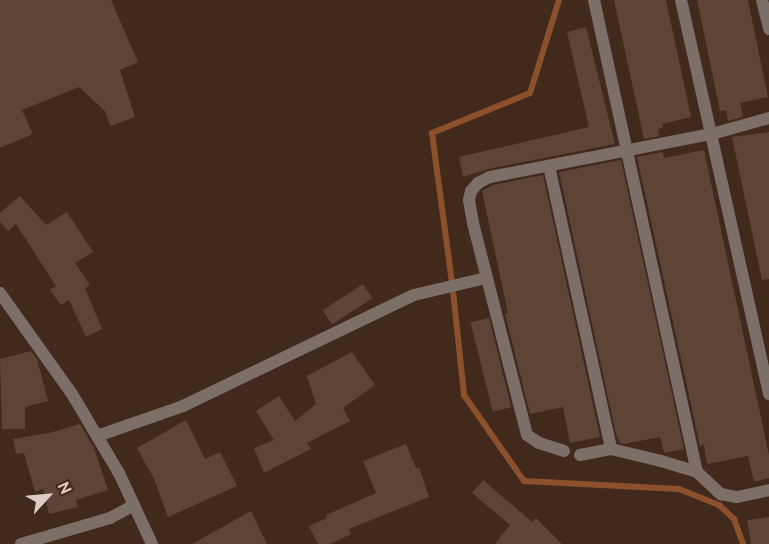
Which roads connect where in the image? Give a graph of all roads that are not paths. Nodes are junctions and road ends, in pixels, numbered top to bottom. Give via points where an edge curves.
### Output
1 (594, 0) edge
2 (681, 0) edge
3 (762, 0) edge
4 (769, 29) edge
5 (769, 118) edge
6 (712, 134) junction
7 (627, 148) junction
8 (549, 166) junction
9 (486, 278) junction
10 (0, 293) edge
11 (769, 394) edge
12 (97, 436) junction
13 (611, 449) junction
14 (564, 451) dead end
15 (580, 455) dead end
16 (697, 472) junction
17 (769, 490) edge
18 (134, 505) junction
19 (21, 544) edge
20 (152, 544) edge

1 - 7 street
2 - 6 street
3 - 4 street
5 - 6 street
6 - 7 street
6 - 11 street
7 - 8 street
7 - 16 street
8 - 9 street via 490,177 471,191 470,209
8 - 13 street
9 - 12 street via 414,295 183,406
9 - 14 street via 527,435
10 - 12 street
12 - 18 street
13 - 15 street
13 - 16 street
16 - 17 street via 721,494 737,497
18 - 19 street via 110,518
18 - 20 street

